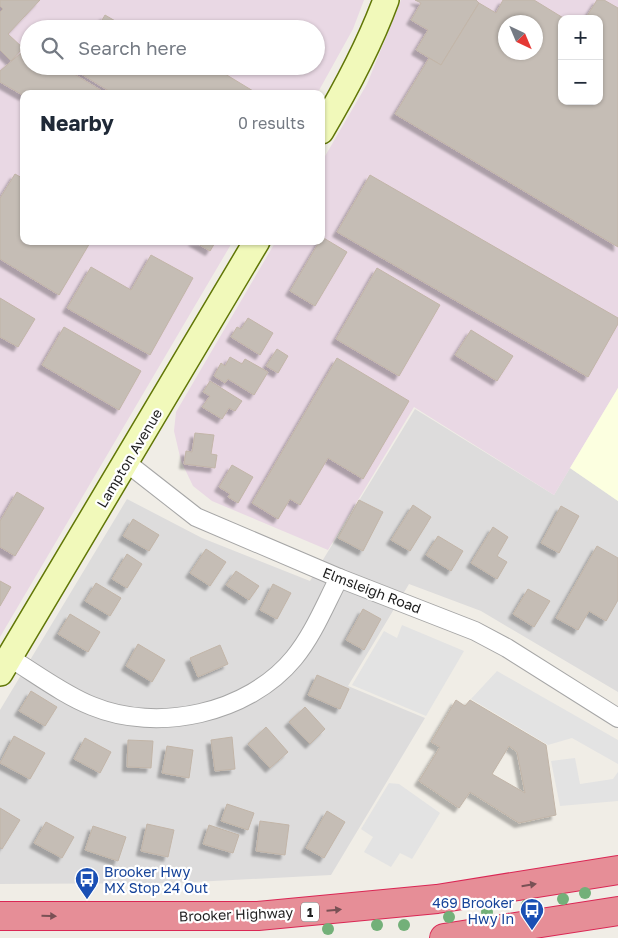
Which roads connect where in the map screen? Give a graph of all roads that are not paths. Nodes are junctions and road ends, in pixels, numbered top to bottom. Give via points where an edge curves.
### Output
1 (386, 0) edge
2 (325, 124) edge
3 (255, 245) edge
4 (127, 462) junction
5 (339, 578) junction
6 (5, 665) edge
7 (618, 718) edge
8 (618, 870) edge
9 (618, 910) edge
10 (0, 916) edge
11 (444, 938) edge

1 - 2 street via 348,85
3 - 4 street, Lampton Avenue
4 - 5 street, Elmsleigh Road via 196,517
4 - 6 street, Lampton Avenue
5 - 6 street via 294,658 275,677 252,692 215,709 177,717 118,715 91,706
5 - 7 street, Elmsleigh Road via 475,631
10 -> 8 highway, Brooker Highway / 1 via 258,916 437,899
9 - 11 highway

